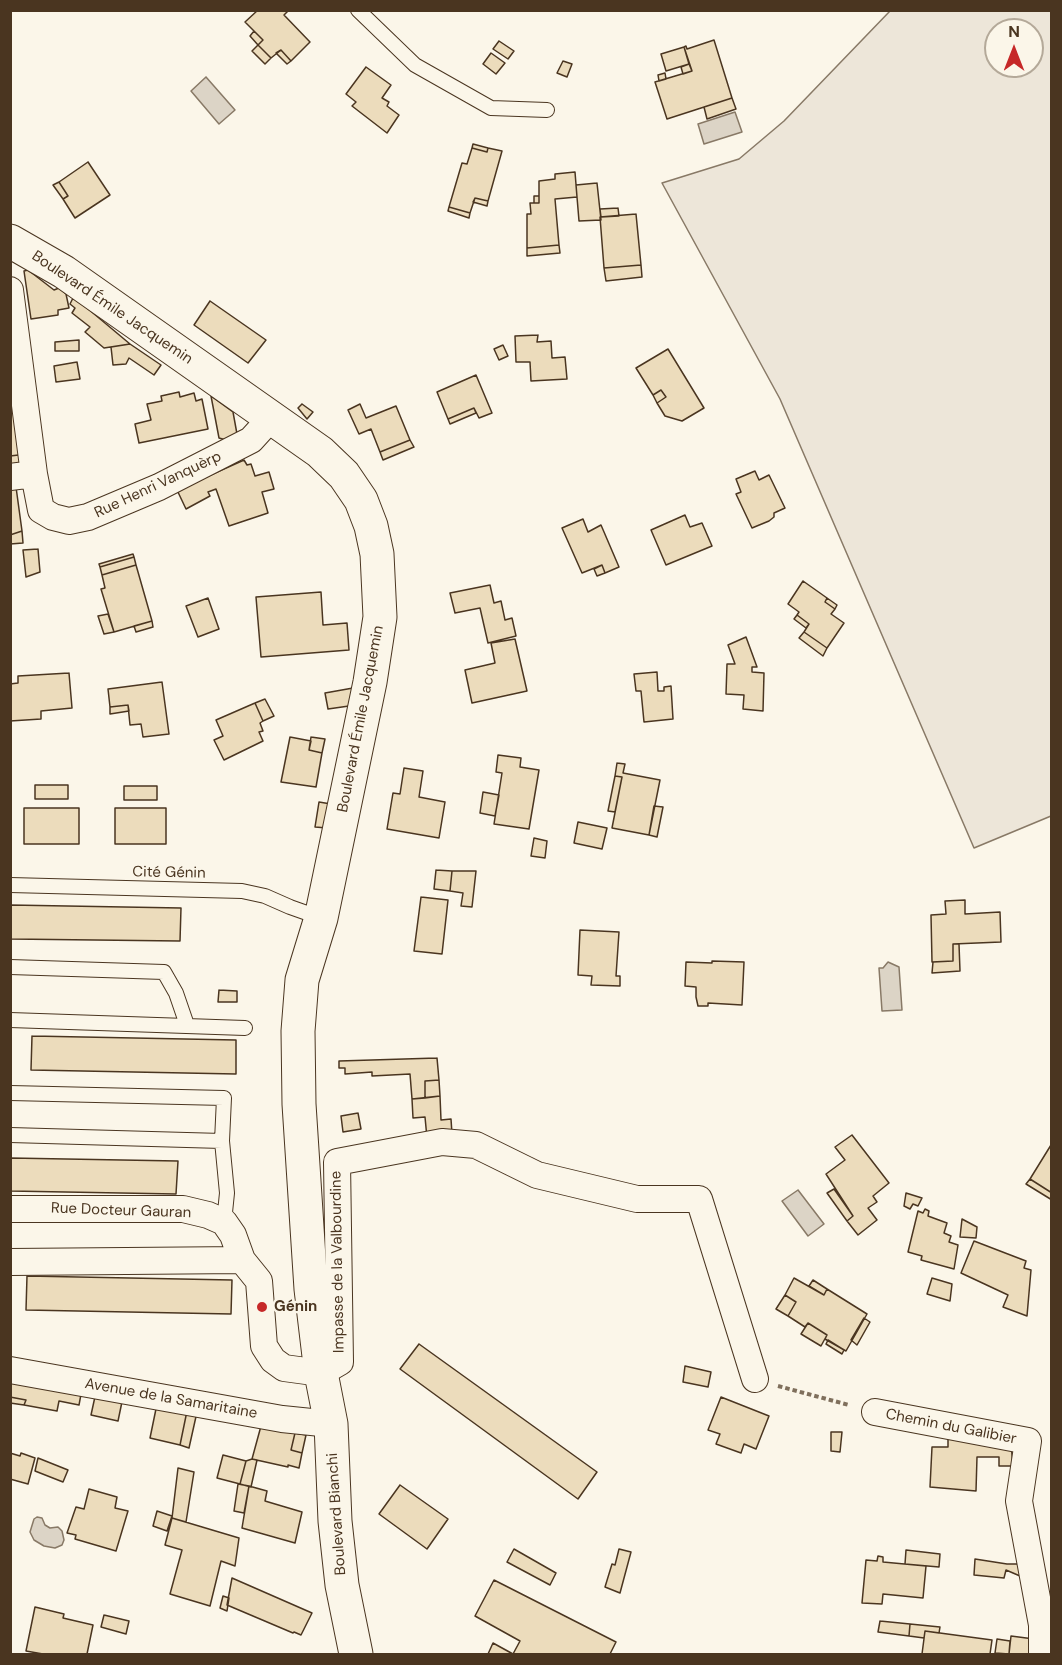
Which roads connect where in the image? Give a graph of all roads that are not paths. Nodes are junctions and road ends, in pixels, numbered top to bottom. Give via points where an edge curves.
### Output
1 (358, 10) edge
2 (547, 110) dead end
3 (10, 241) edge
4 (10, 290) edge
5 (271, 418) junction
6 (22, 476) edge
7 (10, 885) edge
8 (321, 918) junction
9 (10, 968) edge
10 (10, 1020) edge
11 (187, 1025) junction
12 (245, 1028) dead end
13 (10, 1093) edge
14 (10, 1135) edge
15 (222, 1141) junction
16 (10, 1209) edge
17 (224, 1222) junction
18 (242, 1260) junction
19 (10, 1262) edge
20 (10, 1370) edge
21 (321, 1373) junction
22 (755, 1379) road end
23 (875, 1412) road end
24 (331, 1424) junction
25 (356, 1654) edge
26 (1042, 1654) edge

1 - 2 lane via 415,65 491,108
3 - 5 main road, Boulevard Émile Jacquemin via 64,272
4 - 6 street, Rue Henri Vanquèrp
5 - 6 street, Rue Henri Vanquèrp via 251,440 159,487 88,517 69,521 41,510
5 - 8 main road, Boulevard Émile Jacquemin via 320,452 344,475 364,509 377,554 380,617 370,682
7 - 8 lane, Cité Génin via 242,891 266,896
8 - 21 main road, Boulevard Émile Jacquemin via 302,980 298,1031 311,1289
9 - 11 lane via 164,972
10 - 11 lane
11 - 12 lane
13 - 15 lane via 224,1098
14 - 15 lane
15 - 17 lane via 227,1194
16 - 17 street, Rue Docteur Gauran via 183,1209
17 - 18 street
18 - 19 street
18 - 21 street via 259,1281 264,1346 273,1360 284,1368
20 - 24 street, Avenue de la Samaritaine via 282,1419
21 - 22 street, Impasse de la Valbourdine via 340,1362 337,1162 442,1142 476,1145 537,1175 637,1199 699,1199
21 - 24 main road, Boulevard Bianchi
23 - 26 street, Chemin du Galibier via 1028,1441 1019,1501 1042,1625
24 - 25 main road, Boulevard Bianchi via 335,1521 342,1585

